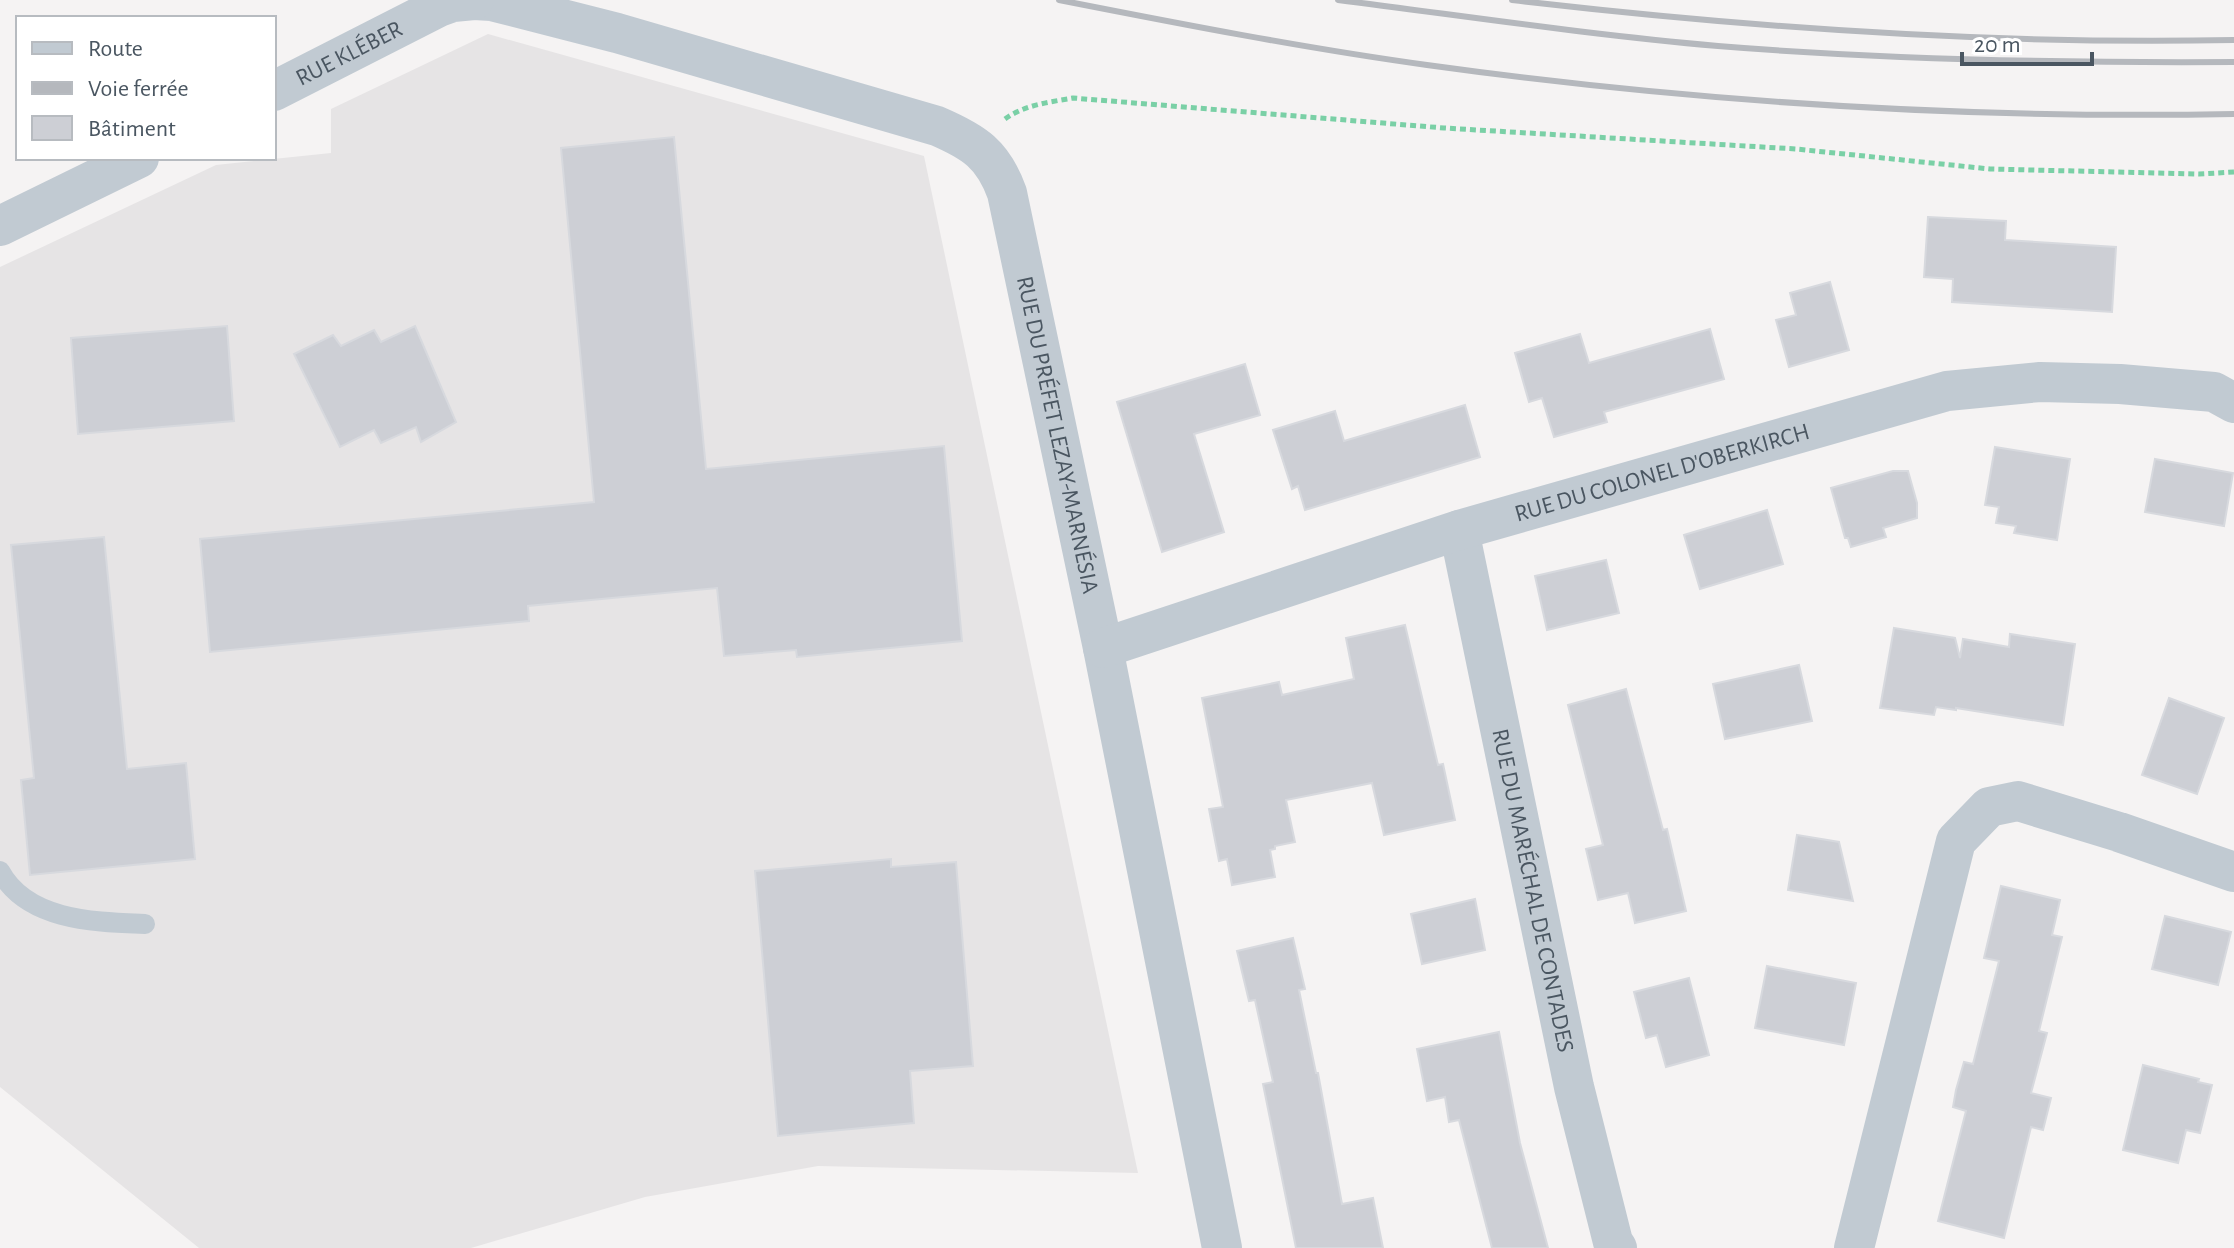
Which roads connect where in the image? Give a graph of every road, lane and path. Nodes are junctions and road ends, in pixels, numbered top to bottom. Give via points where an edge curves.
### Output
1 (474, 0) edge
2 (420, 7) edge
3 (276, 90) edge
4 (973, 144) junction
5 (135, 160) edge
6 (2234, 172) edge
7 (0, 226) edge
8 (2234, 403) edge
9 (1459, 530) junction
10 (1103, 648) junction
11 (0, 871) edge
12 (2234, 872) edge
13 (145, 924) dead end
14 (1222, 1248) edge
15 (1617, 1248) edge
16 (1854, 1248) edge

1 - 2 street, RUE DU PRÉFET LEZAY-MARNÉSIA
1 - 4 street, RUE DU PRÉFET LEZAY-MARNÉSIA via 617,33 937,126
2 - 3 street, RUE KLÉBER
4 - 6 path via 1013,113 1073,98 1796,149 1990,169
4 - 10 street, RUE DU PRÉFET LEZAY-MARNÉSIA via 999,170 1007,193
5 - 7 street
8 - 9 street, RUE DU COLONEL D'OBERKIRCH via 2214,392 2120,384 2040,382 1947,391
9 - 10 street, RUE DU COLONEL D'OBERKIRCH
9 - 15 street, RUE DU MARÉCHAL DE CONTADES via 1574,1087
10 - 14 street, RUE DU PRÉFET LEZAY-MARNÉSIA
11 - 13 lane via 33,905 85,921
12 - 16 street via 2018,801 1989,807 1956,841

